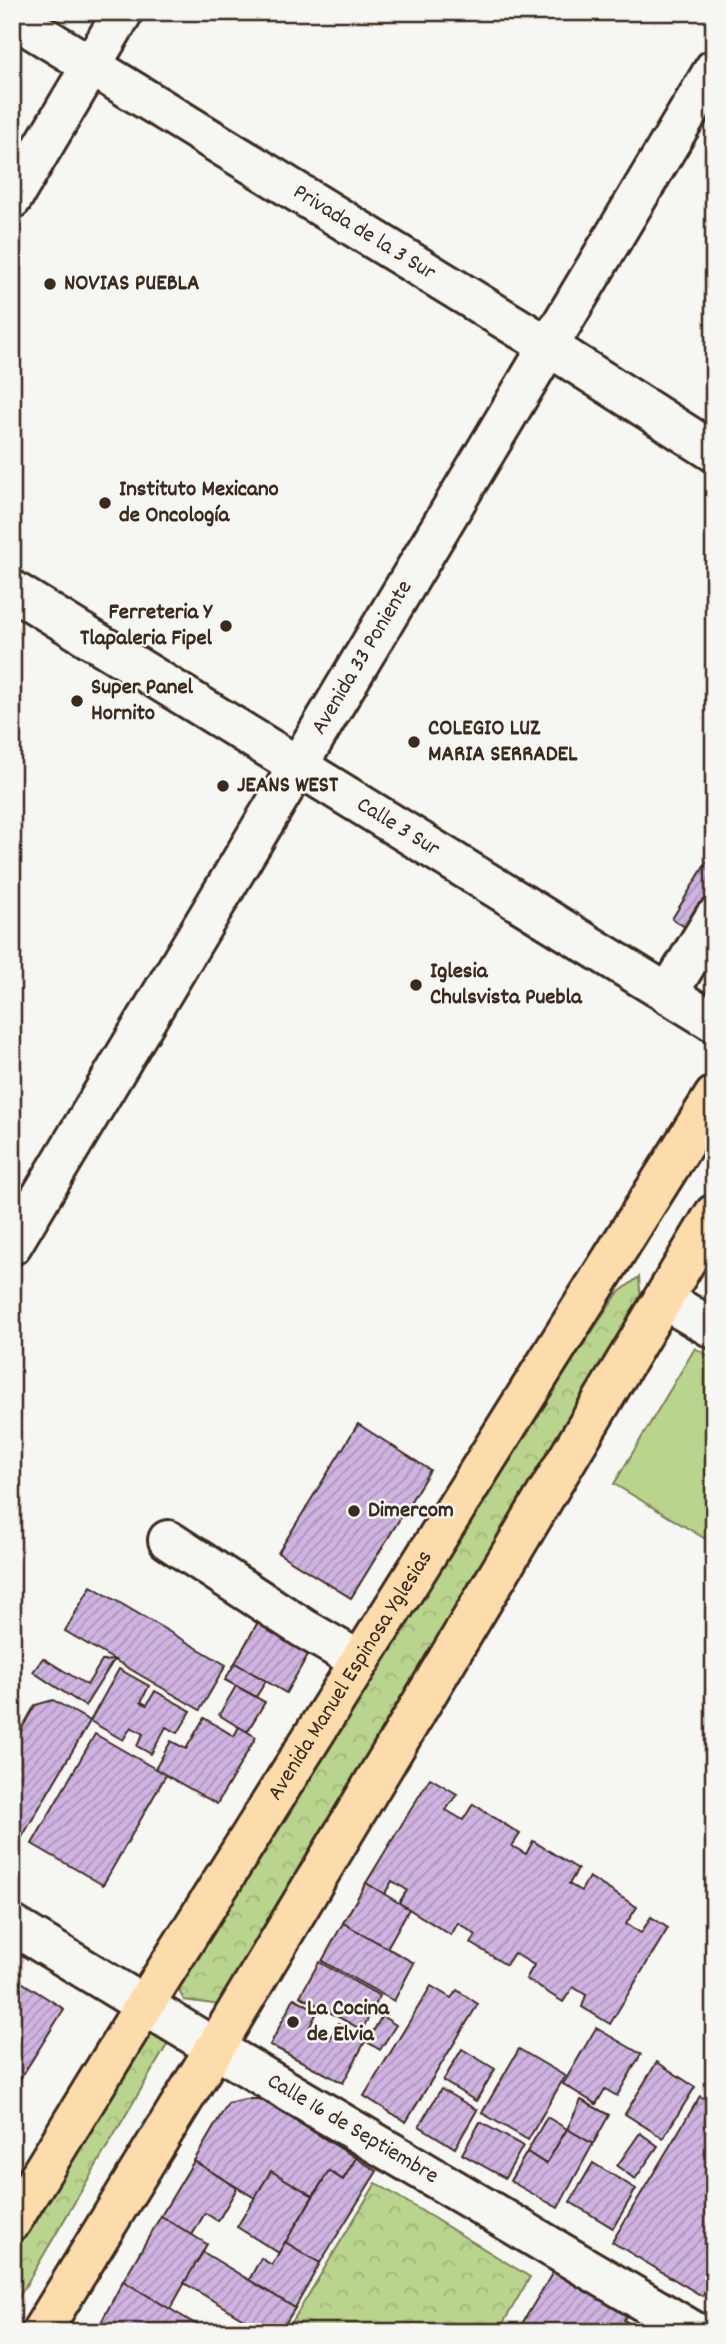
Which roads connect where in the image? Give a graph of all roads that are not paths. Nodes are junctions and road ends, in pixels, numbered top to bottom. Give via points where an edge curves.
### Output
1 (123, 12) edge
2 (12, 17) edge
3 (91, 66) junction
4 (714, 69) edge
5 (12, 199) edge
6 (548, 346) junction
7 (714, 452) edge
8 (12, 590) edge
9 (298, 766) junction
10 (712, 927) edge
11 (668, 994) junction
12 (714, 1022) edge
13 (714, 1096) edge
14 (714, 1214) edge
15 (12, 1245) edge
16 (663, 1299) junction
17 (714, 1329) edge
18 (168, 1540) dead end
19 (360, 1661) junction
20 (12, 1925) edge
21 (145, 2004) junction
22 (215, 2048) junction
23 (12, 2221) edge
24 (41, 2332) edge
25 (695, 2332) edge

1 - 3 street
2 - 3 street, Privada de la 3 Sur
3 - 5 street
3 - 6 street, Privada de la 3 Sur
4 - 6 street, Avenida 33 Poniente
6 - 7 street, Privada de la 3 Sur
6 - 9 street, Avenida 33 Poniente
8 - 9 street, Calle 3 Sur
9 - 11 street, Calle 3 Sur
9 - 15 street, Avenida 33 Poniente
10 - 11 street
11 - 12 street, Calle 3 Sur
13 - 19 main road, Avenida Manuel Espinosa Yglesias
14 - 16 main road
16 - 17 street
16 - 22 main road
18 - 19 street
19 - 21 main road, Avenida Manuel Espinosa Yglesias
20 - 21 street, Calle 16 de Septiembre
21 - 22 street, Calle 16 de Septiembre
21 - 23 main road, Avenida Manuel Espinosa Yglesias
22 - 24 main road
22 - 25 street, Calle 16 de Septiembre

